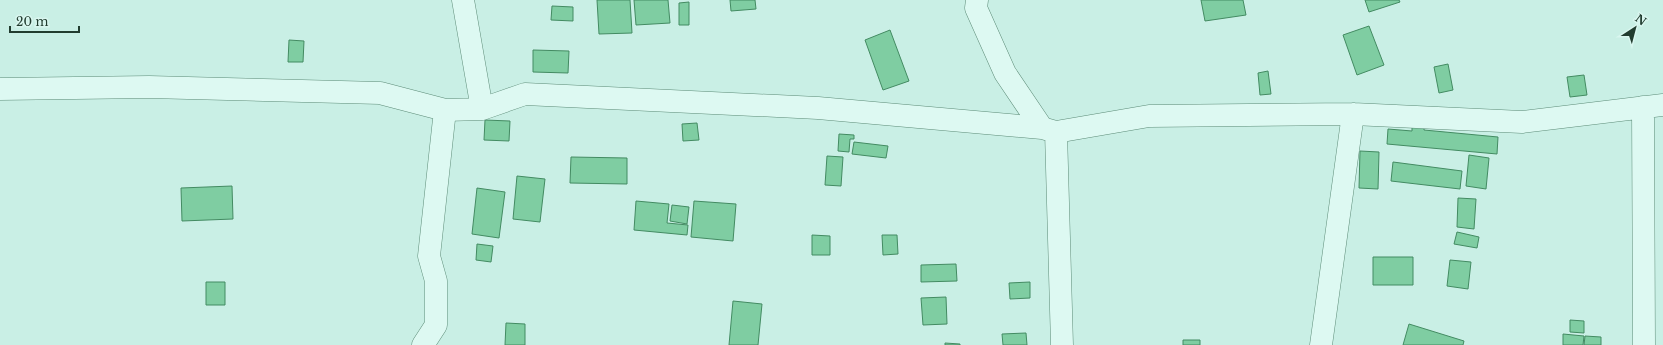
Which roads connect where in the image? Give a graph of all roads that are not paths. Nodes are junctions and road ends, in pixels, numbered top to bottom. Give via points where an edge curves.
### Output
1 (463, 0) edge
2 (977, 0) edge
3 (0, 89) edge
4 (1653, 106) edge
5 (482, 109) junction
6 (444, 110) junction
7 (1353, 114) junction
8 (1049, 130) junction
9 (424, 345) edge
10 (1062, 345) edge
11 (1321, 345) edge
12 (1644, 345) edge

1 - 5 street
2 - 8 street via 976,8 1005,73
3 - 6 street via 149,87 380,92
4 - 7 street via 1522,122
4 - 12 street
5 - 6 street
5 - 8 street via 525,94 818,108
6 - 9 street via 428,256 436,281 436,325
7 - 8 street via 1149,116
7 - 11 street
8 - 10 street

